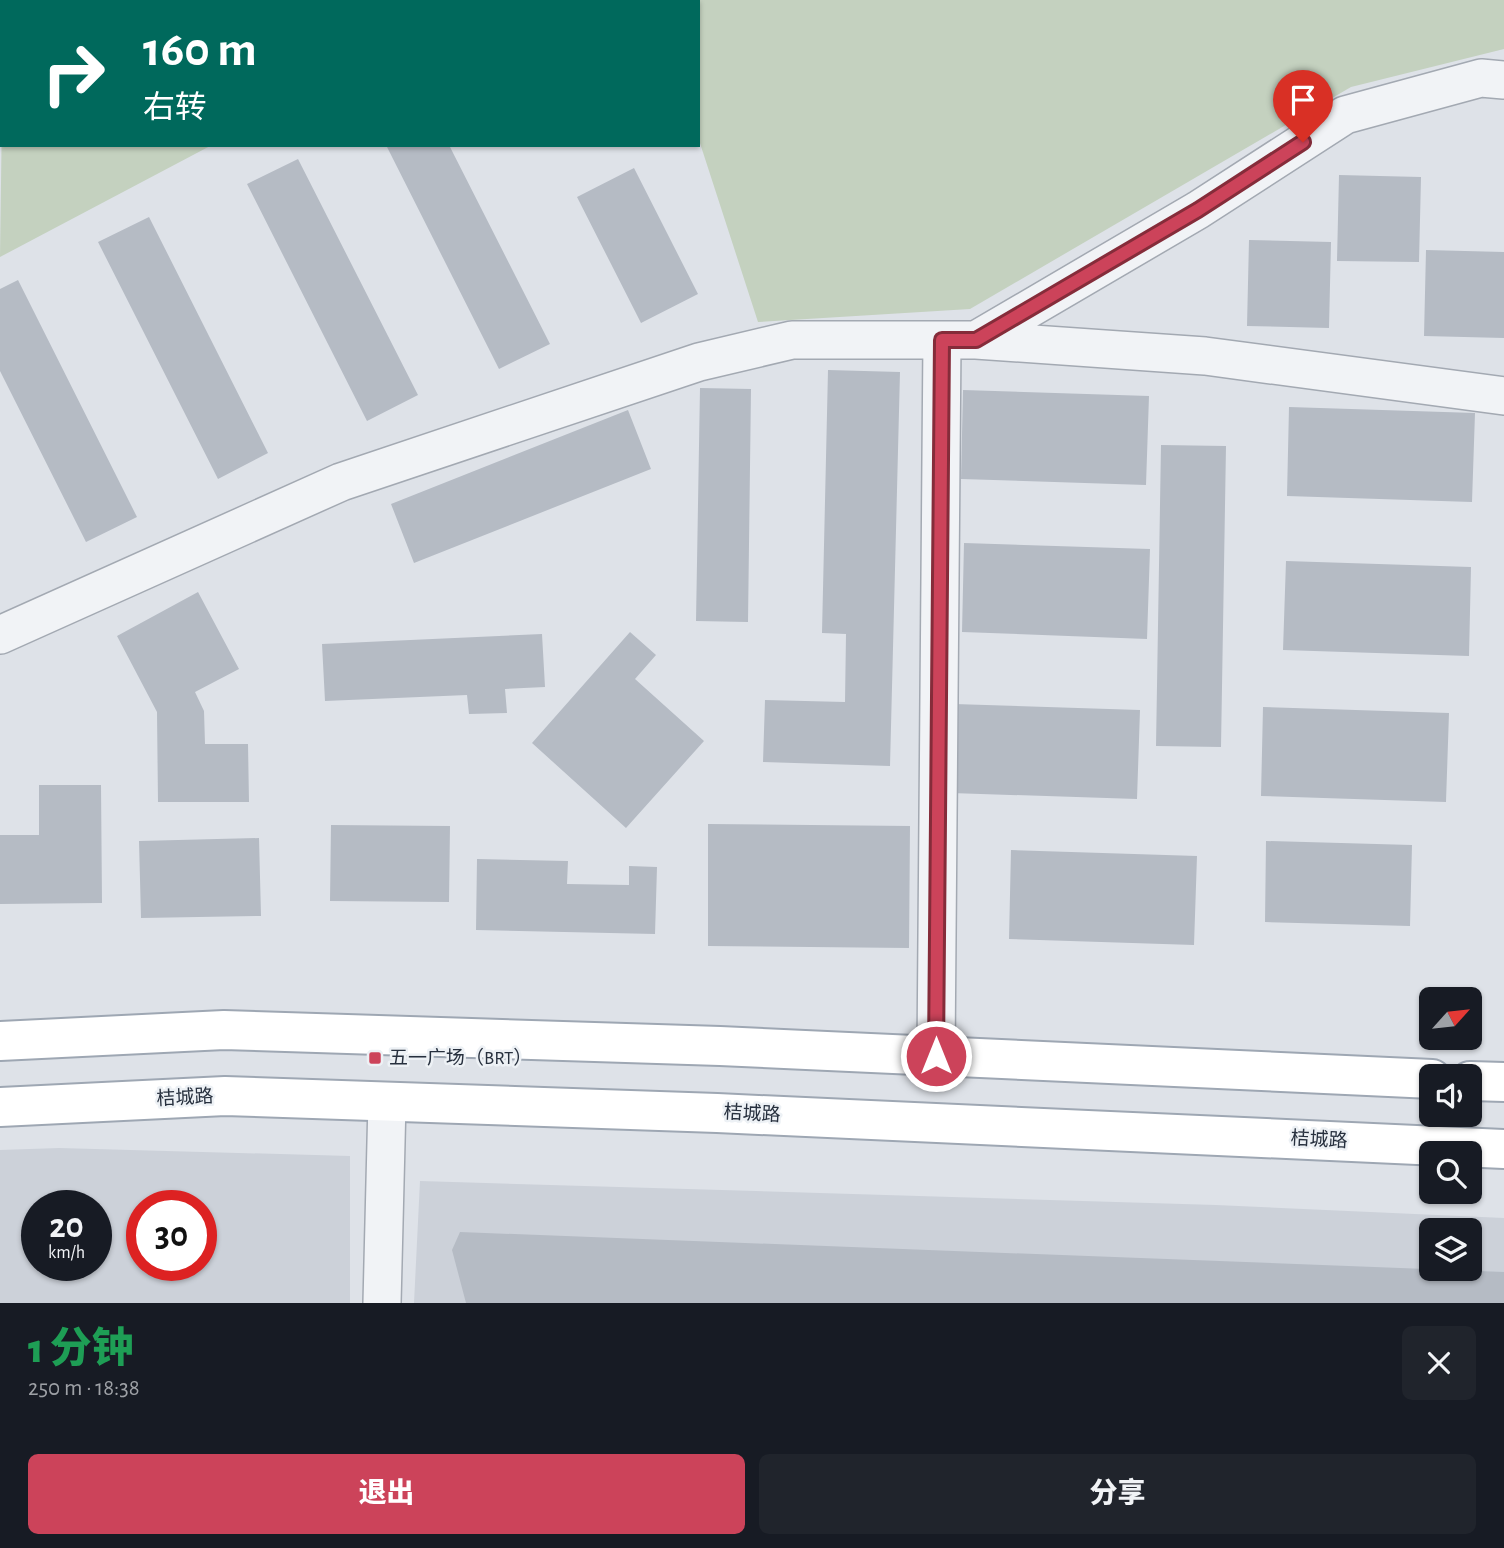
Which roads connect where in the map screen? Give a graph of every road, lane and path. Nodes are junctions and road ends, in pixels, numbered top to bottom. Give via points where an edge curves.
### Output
1 (1504, 80) edge
2 (959, 340) junction
3 (1504, 396) edge
4 (0, 635) edge
5 (0, 1041) edge
6 (936, 1056) junction
7 (1419, 1078) edge
8 (1482, 1081) edge
9 (1504, 1082) edge
10 (387, 1102) junction
11 (0, 1107) edge
12 (1504, 1149) edge
13 (382, 1303) edge

1 - 2 street via 1481,79 1345,115 1198,210
2 - 3 street via 1205,356
2 - 4 street via 792,341 699,362 341,482
2 - 6 street
5 - 6 main road via 224,1030
6 - 7 main road
8 - 9 main road
10 - 11 main road, 桔城路 via 225,1096
10 - 12 main road, 桔城路
10 - 13 street

